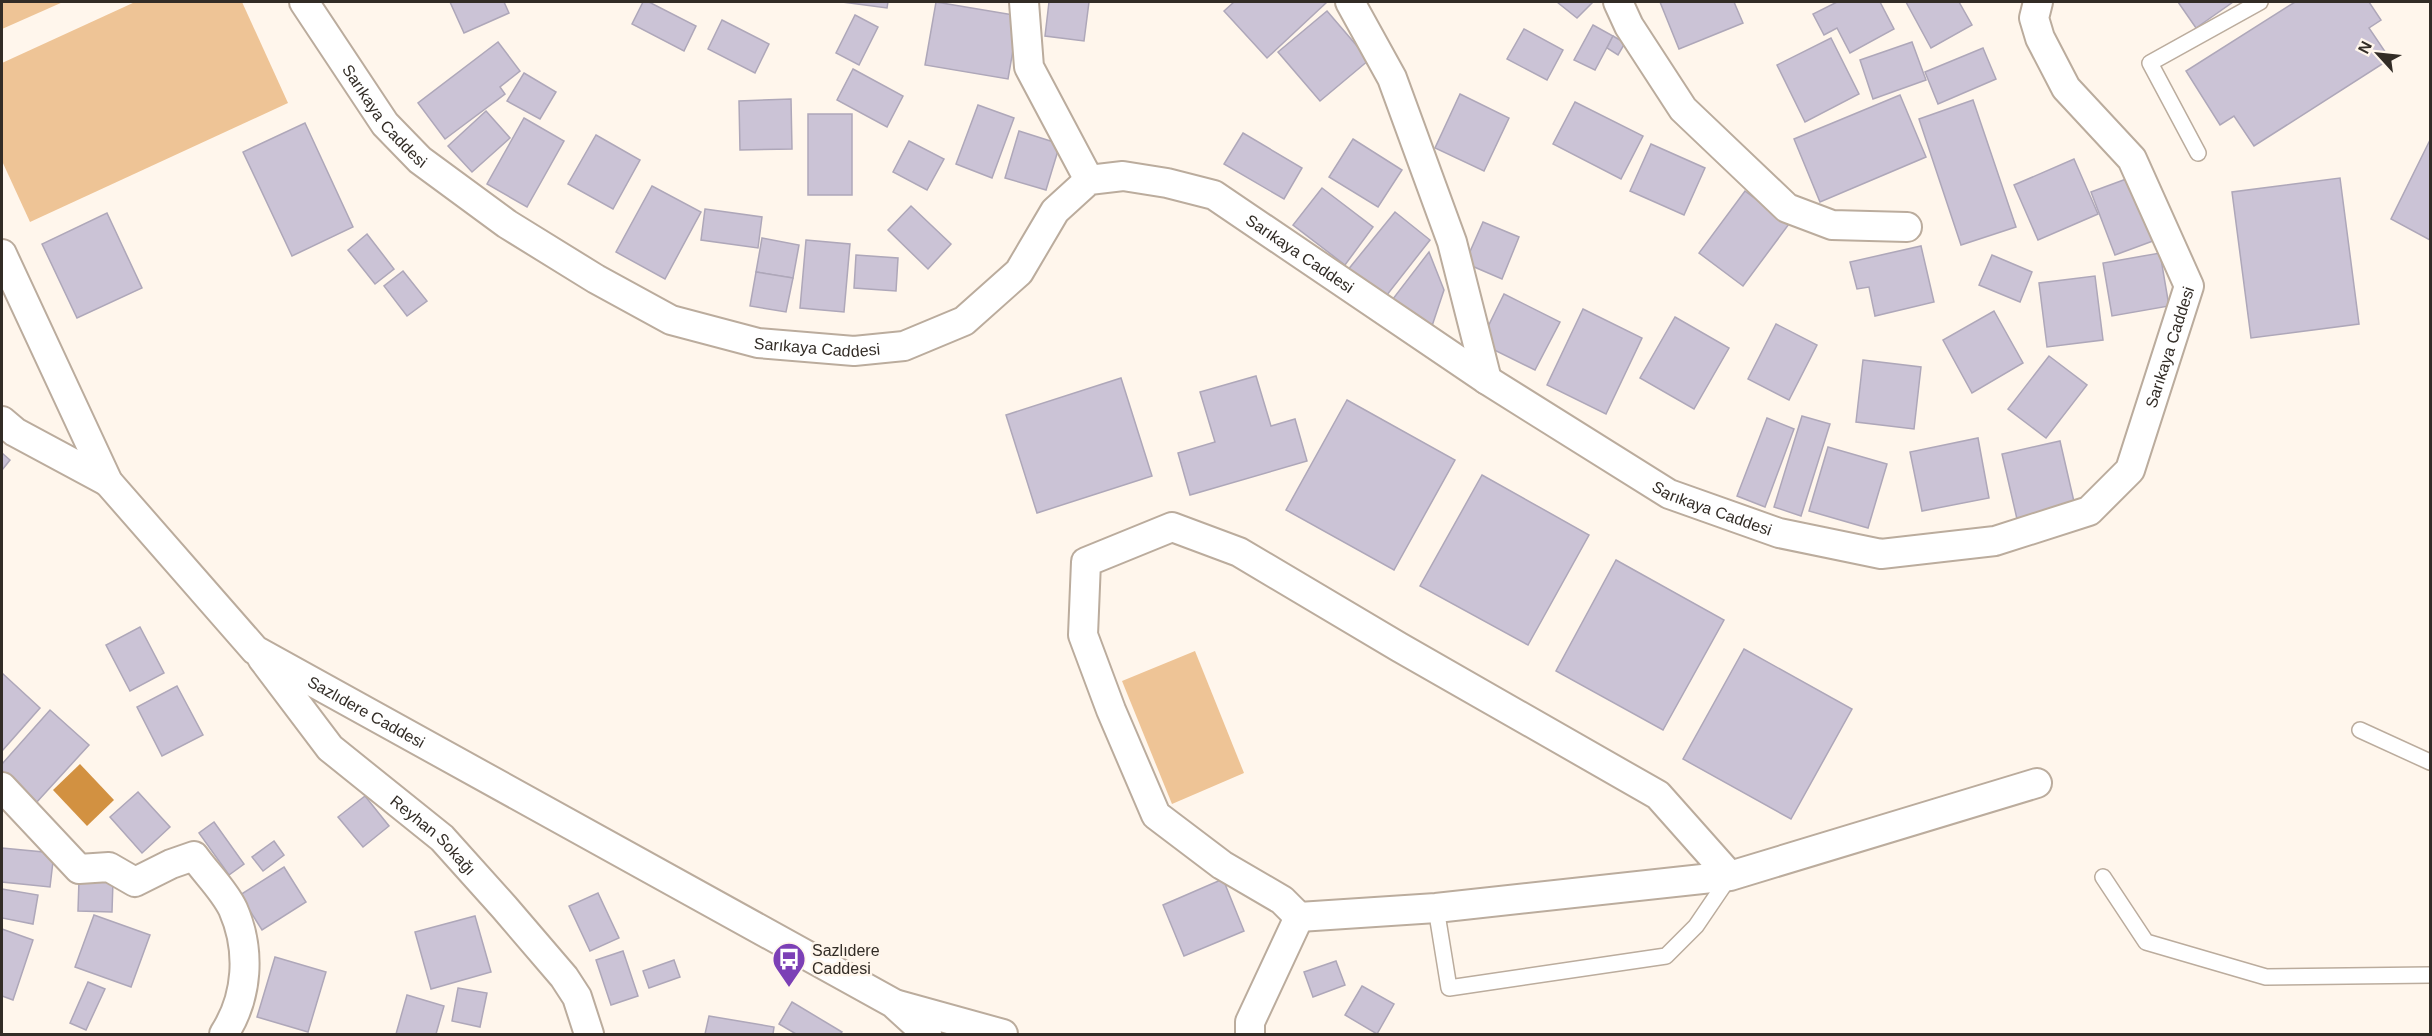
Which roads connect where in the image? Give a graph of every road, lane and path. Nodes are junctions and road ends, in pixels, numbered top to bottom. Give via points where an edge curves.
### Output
1 (304, 2) edge
2 (1024, 2) edge
3 (1350, 2) edge
4 (1618, 2) edge
5 (2038, 2) edge
6 (2260, 2) edge
7 (2198, 153) dead end
8 (1089, 180) junction
9 (1907, 227) dead end
10 (2, 254) edge
11 (1487, 380) junction
12 (2, 421) edge
13 (108, 482) junction
14 (255, 650) junction
15 (2360, 730) dead end
16 (2430, 762) edge
17 (2037, 783) dead end
18 (2, 787) edge
19 (1730, 876) junction
20 (2103, 877) dead end
21 (1436, 908) junction
22 (1299, 917) junction
23 (2430, 975) edge
24 (893, 1004) junction
25 (224, 1035) edge
26 (589, 1035) edge
27 (927, 1035) edge
28 (1003, 1035) edge
29 (1250, 1035) edge

1 - 8 street, Sarıkaya Caddesi via 385,124 420,160 507,224 671,320 758,343 854,351 904,346 964,321 1019,273 1055,211
2 - 8 street via 1029,67
3 - 11 street via 1392,78 1452,242
4 - 9 street via 1629,26 1683,109 1787,208 1832,225
5 - 11 street, Sarıkaya Caddesi via 2034,18 2040,38 2066,88 2132,159 2189,285 2130,470 2089,511 1995,541 1881,554 1779,533 1669,494
6 - 7 lane via 2151,63
8 - 11 street, Sarıkaya Caddesi via 1123,176 1214,195
10 - 13 street, Sazlıdere Caddesi
12 - 13 street via 15,432
13 - 14 street, Sazlıdere Caddesi
14 - 24 street, Sazlıdere Caddesi
14 - 26 street, Reyhan Sokağı via 330,748 442,838 504,907 578,997
15 - 16 lane
17 - 19 street
18 - 25 street via 79,869 109,867 135,882 194,856 232,908 243,945 245,983
19 - 21 street
19 - 21 lane via 1696,926 1666,956 1449,988
19 - 22 street via 1658,795 1239,552 1172,527 1086,562 1083,635 1156,815 1222,866 1282,900
20 - 23 lane via 2146,942 2266,977
21 - 22 street
22 - 29 street via 1250,1023
24 - 27 street, Sazlıdere Caddesi
24 - 28 street, Sazlıdere Caddesi

